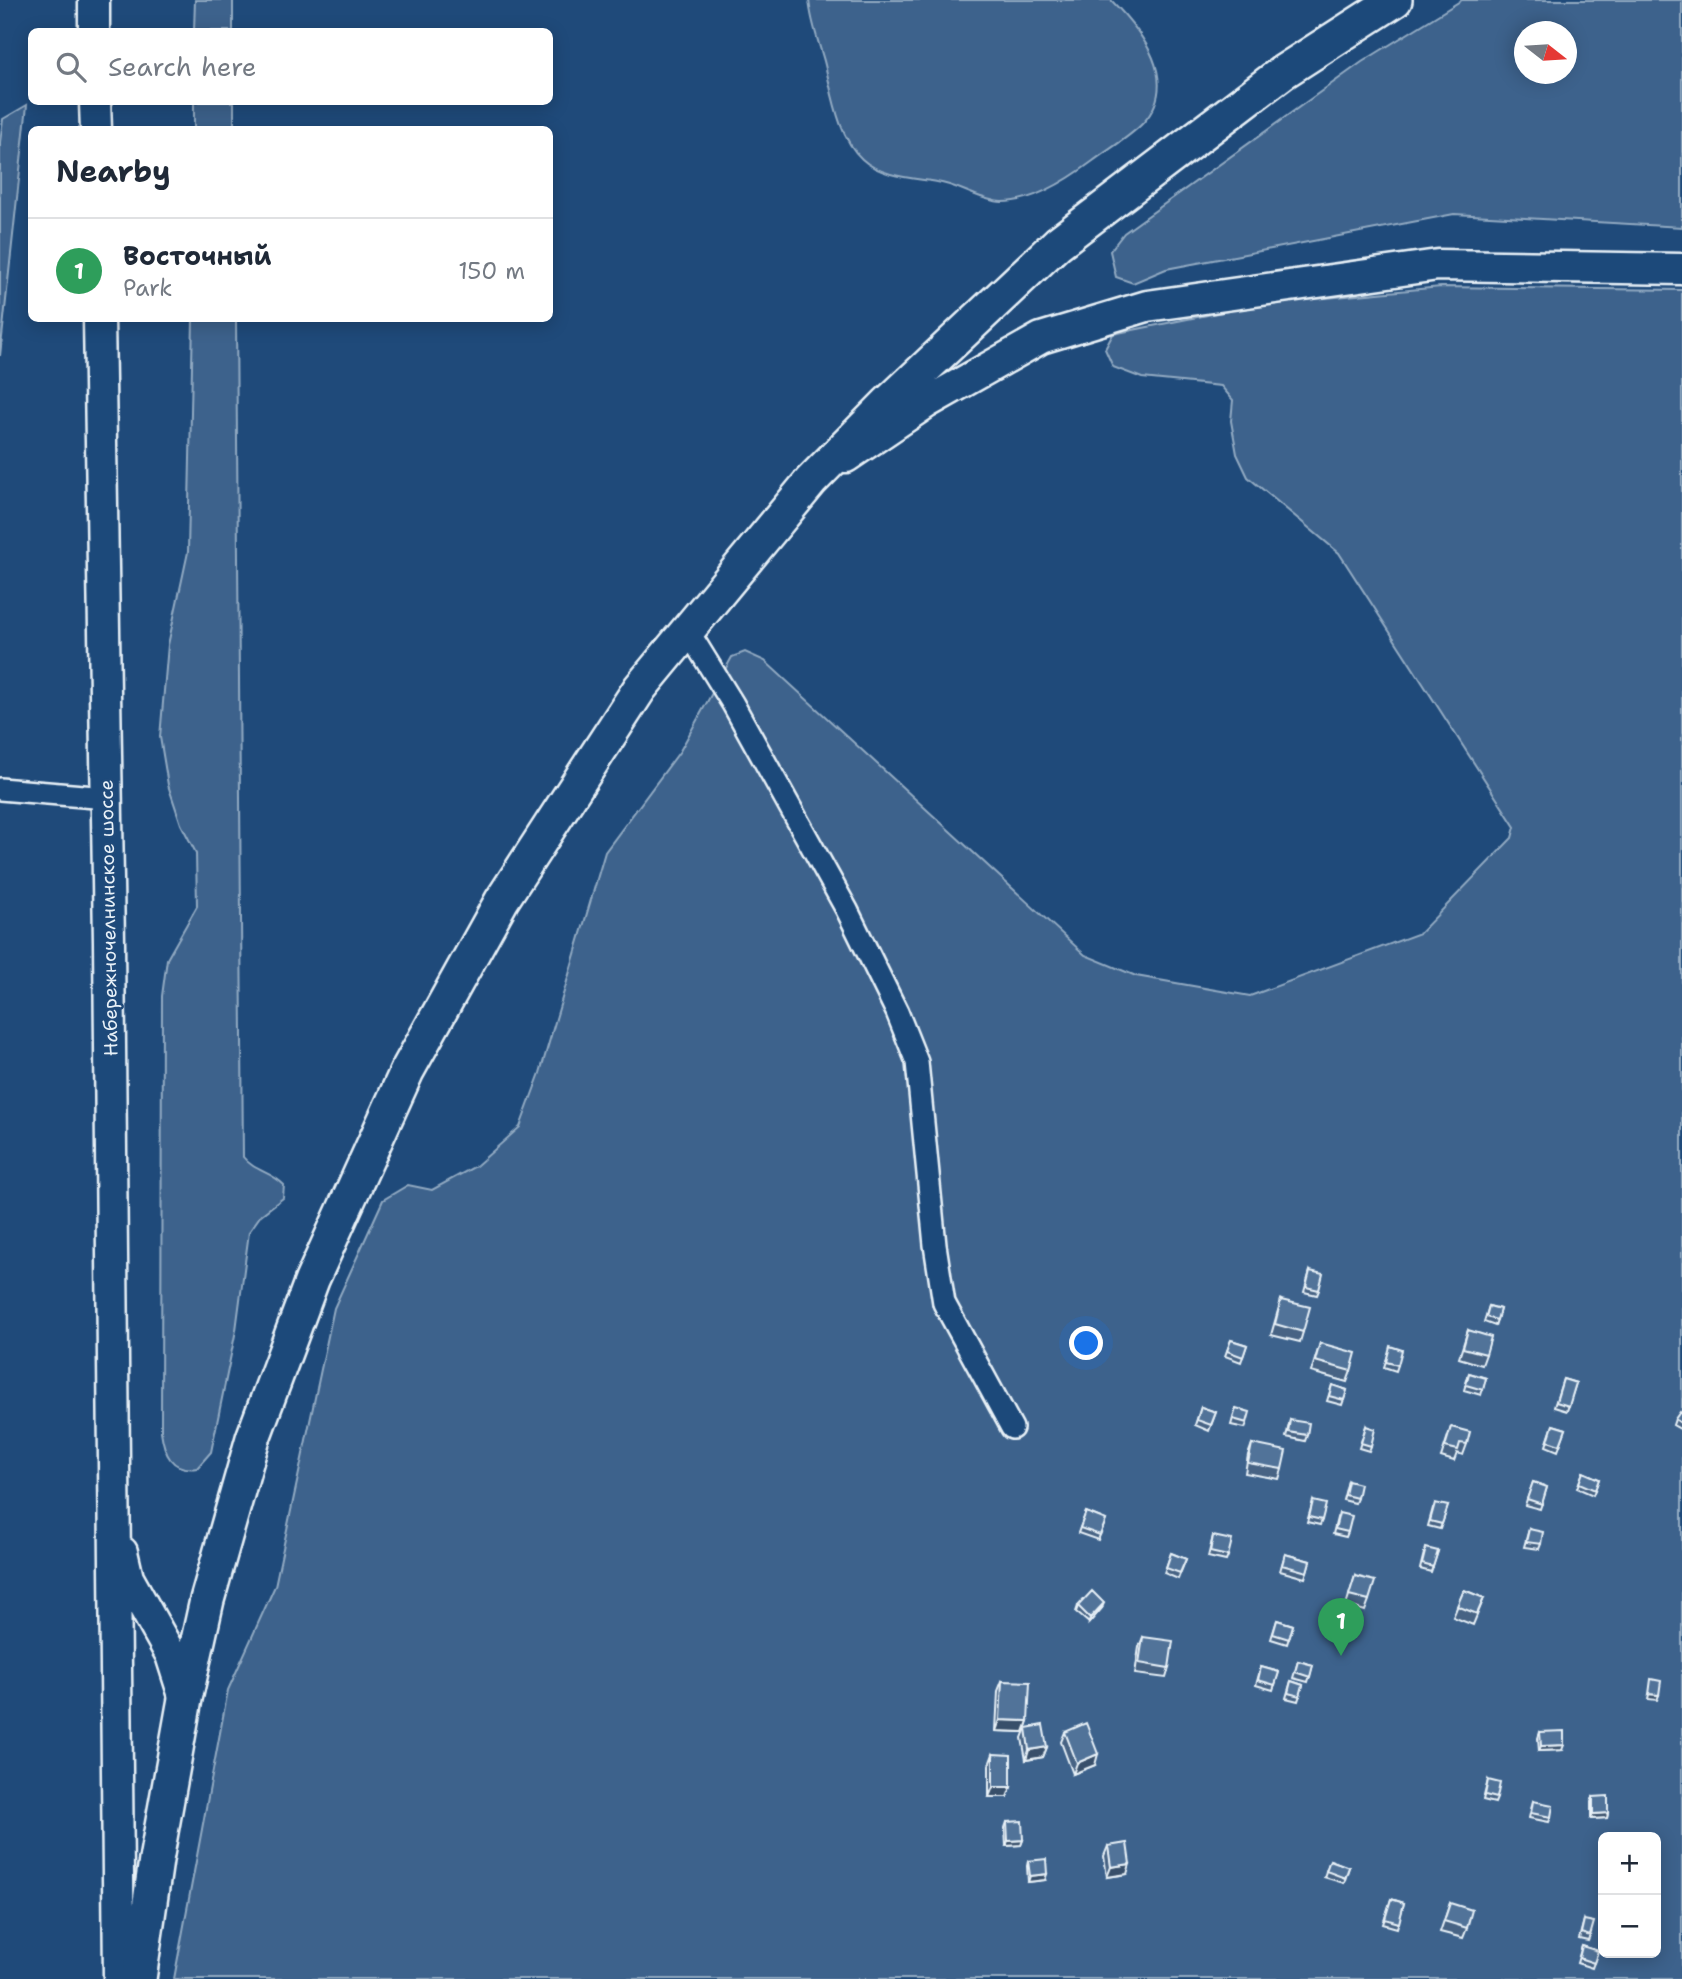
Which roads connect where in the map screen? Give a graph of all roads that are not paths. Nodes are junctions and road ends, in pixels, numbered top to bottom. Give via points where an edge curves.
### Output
1 (94, 0) edge
2 (1395, 0) edge
3 (94, 28) edge
4 (95, 105) edge
5 (96, 126) edge
6 (1682, 269) edge
7 (99, 322) edge
8 (811, 481) junction
9 (688, 631) junction
10 (0, 789) edge
11 (107, 798) junction
12 (1012, 1428) dead end
13 (113, 1518) junction
14 (185, 1699) junction
15 (119, 1979) edge
16 (139, 1979) edge

1 - 3 main road
2 - 8 main road via 1283,72 1058,243
4 - 5 main road
6 - 8 main road via 1437,265 1147,306 1041,338 926,403
7 - 11 main road, Набережночелнинское шоссе
8 - 9 main road
9 - 12 street via 833,886 897,1012 917,1062 944,1303
9 - 14 main road via 640,688 502,900 407,1071 312,1280 253,1438 207,1600
10 - 11 street
11 - 13 main road, Набережночелнинское шоссе
13 - 14 main road via 128,1578 172,1654
13 - 15 main road
14 - 16 main road

